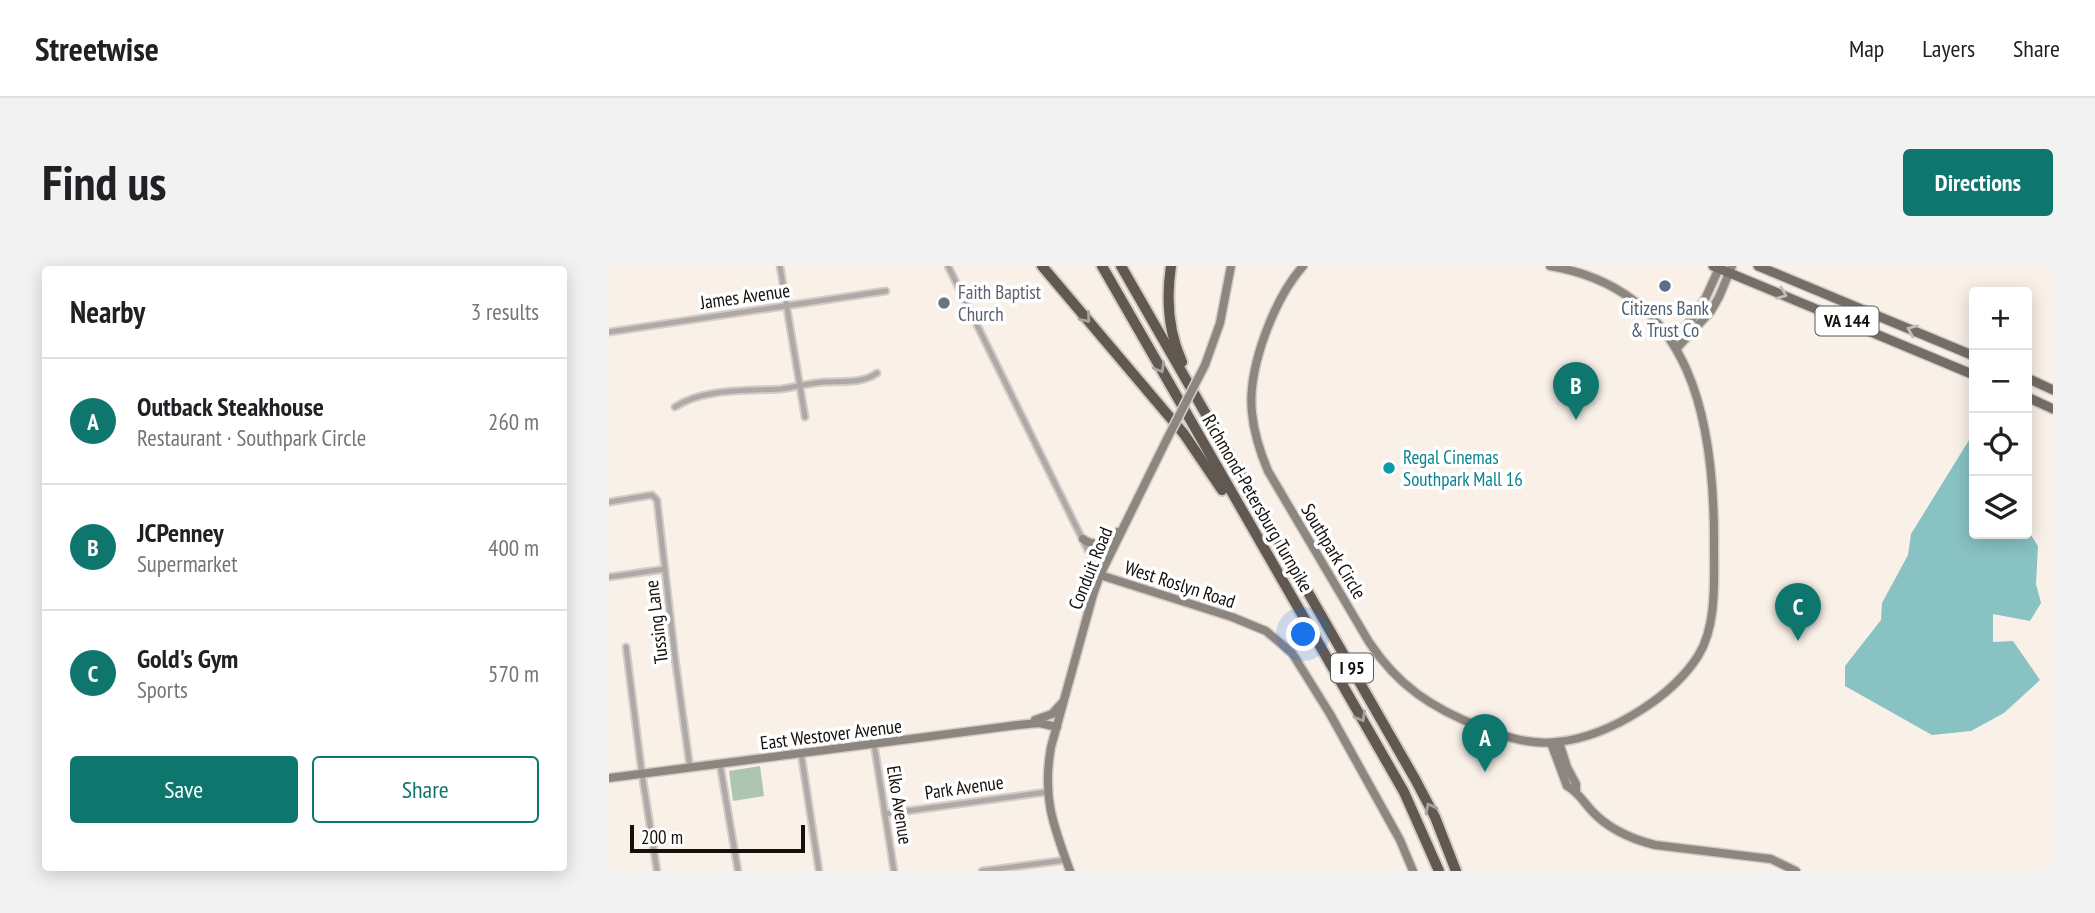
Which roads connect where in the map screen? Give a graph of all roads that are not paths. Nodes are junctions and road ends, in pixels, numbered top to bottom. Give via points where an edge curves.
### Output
1 (780, 266) edge
2 (948, 266) edge
3 (1042, 266) edge
4 (1102, 266) edge
5 (1121, 266) edge
6 (1171, 266) edge
7 (1224, 266) edge
8 (1231, 266) edge
9 (1303, 266) edge
10 (1550, 266) edge
11 (1758, 266) edge
12 (1717, 267) edge
13 (1730, 269) edge
14 (886, 291) dead end
15 (1226, 291) junction
16 (786, 306) junction
17 (609, 332) edge
18 (1675, 345) junction
19 (1969, 354) edge
20 (877, 373) dead end
21 (1969, 373) edge
22 (2032, 381) edge
23 (800, 386) junction
24 (2053, 390) edge
25 (2032, 399) edge
26 (675, 407) dead end
27 (2053, 408) edge
28 (805, 416) dead end
29 (1214, 431) junction
30 (609, 502) edge
31 (1122, 527) junction
32 (1083, 539) junction
33 (1266, 552) junction
34 (665, 569) junction
35 (1100, 575) junction
36 (609, 577) edge
37 (626, 648) dead end
38 (1063, 701) junction
39 (1018, 725) junction
40 (1056, 727) junction
41 (1584, 736) junction
42 (1555, 742) junction
43 (874, 744) junction
44 (800, 753) junction
45 (720, 764) junction
46 (1567, 767) junction
47 (690, 768) junction
48 (642, 774) junction
49 (609, 778) edge
50 (1576, 791) junction
51 (1047, 792) junction
52 (885, 814) junction
53 (1066, 860) junction
54 (657, 871) edge
55 (738, 871) edge
56 (819, 871) edge
57 (894, 871) edge
58 (982, 871) edge
59 (1070, 871) edge
60 (1413, 871) edge
61 (1439, 871) edge
62 (1456, 871) edge
63 (1796, 871) edge

1 - 16 street
2 - 32 street, West Roslyn Road
3 -> 33 highway via 1184,434
4 -> 33 highway, Richmond-Petersburg Turnpike / I 95
5 - 29 highway, Richmond-Petersburg Turnpike / I 95
6 - 29 highway via 1168,312 1175,346 1206,404
7 - 15 street, Conduit Road
8 - 15 street, Conduit Road
9 - 42 street, Southpark Circle via 1292,279 1259,350 1252,412 1268,471 1369,642 1407,687 1443,712 1501,736
10 - 18 street via 1585,274 1617,289 1647,311
19 -> 11 main road, VA 144
12 - 13 main road, VA 144
12 - 18 street via 1706,297
13 - 18 street via 1711,310
13 -> 21 main road, VA 144
14 - 16 street, James Avenue
15 - 31 street, Conduit Road, bridge via 1205,365
16 - 17 street, James Avenue
16 - 23 street
18 - 41 street, Southpark Circle via 1693,386 1710,469 1714,572 1708,631 1699,655 1662,695 1622,721
20 - 23 street via 861,381
22 - 24 main road
23 - 26 street via 717,394
23 - 28 street
25 - 27 main road
62 -> 29 highway, Richmond-Petersburg Turnpike / I 95 via 1415,779
30 - 34 street, Tussing Lane via 657,498
31 - 32 street via 1101,543
31 - 35 street, Conduit Road
32 - 35 street, West Roslyn Road
33 -> 61 highway, Richmond-Petersburg Turnpike / I 95 via 1404,792
34 - 36 street
34 - 47 street, Tussing Lane
35 - 38 street, Conduit Road
35 - 60 street, West Roslyn Road via 1232,617 1266,631 1293,653 1400,840
37 - 48 street
38 - 39 street via 1049,716
38 - 40 street, Conduit Road
39 - 40 street, East Westover Avenue
39 - 43 street, East Westover Avenue
40 - 51 street, Conduit Road
41 - 42 street, Southpark Circle
41 - 46 street via 1569,749
42 - 46 street
42 - 50 street via 1567,786
43 - 44 street, East Westover Avenue
43 - 52 street, Elko Avenue
44 - 45 street, East Westover Avenue
44 - 56 street
45 - 47 street, East Westover Avenue
45 - 55 street
46 - 50 street
47 - 48 street, East Westover Avenue
48 - 49 street, East Westover Avenue
48 - 54 street
50 - 63 street via 1604,822 1640,841 1764,858
51 - 52 street, Park Avenue
51 - 53 street, Conduit Road
52 - 57 street, Elko Avenue
53 - 58 street
53 - 59 street, Conduit Road

